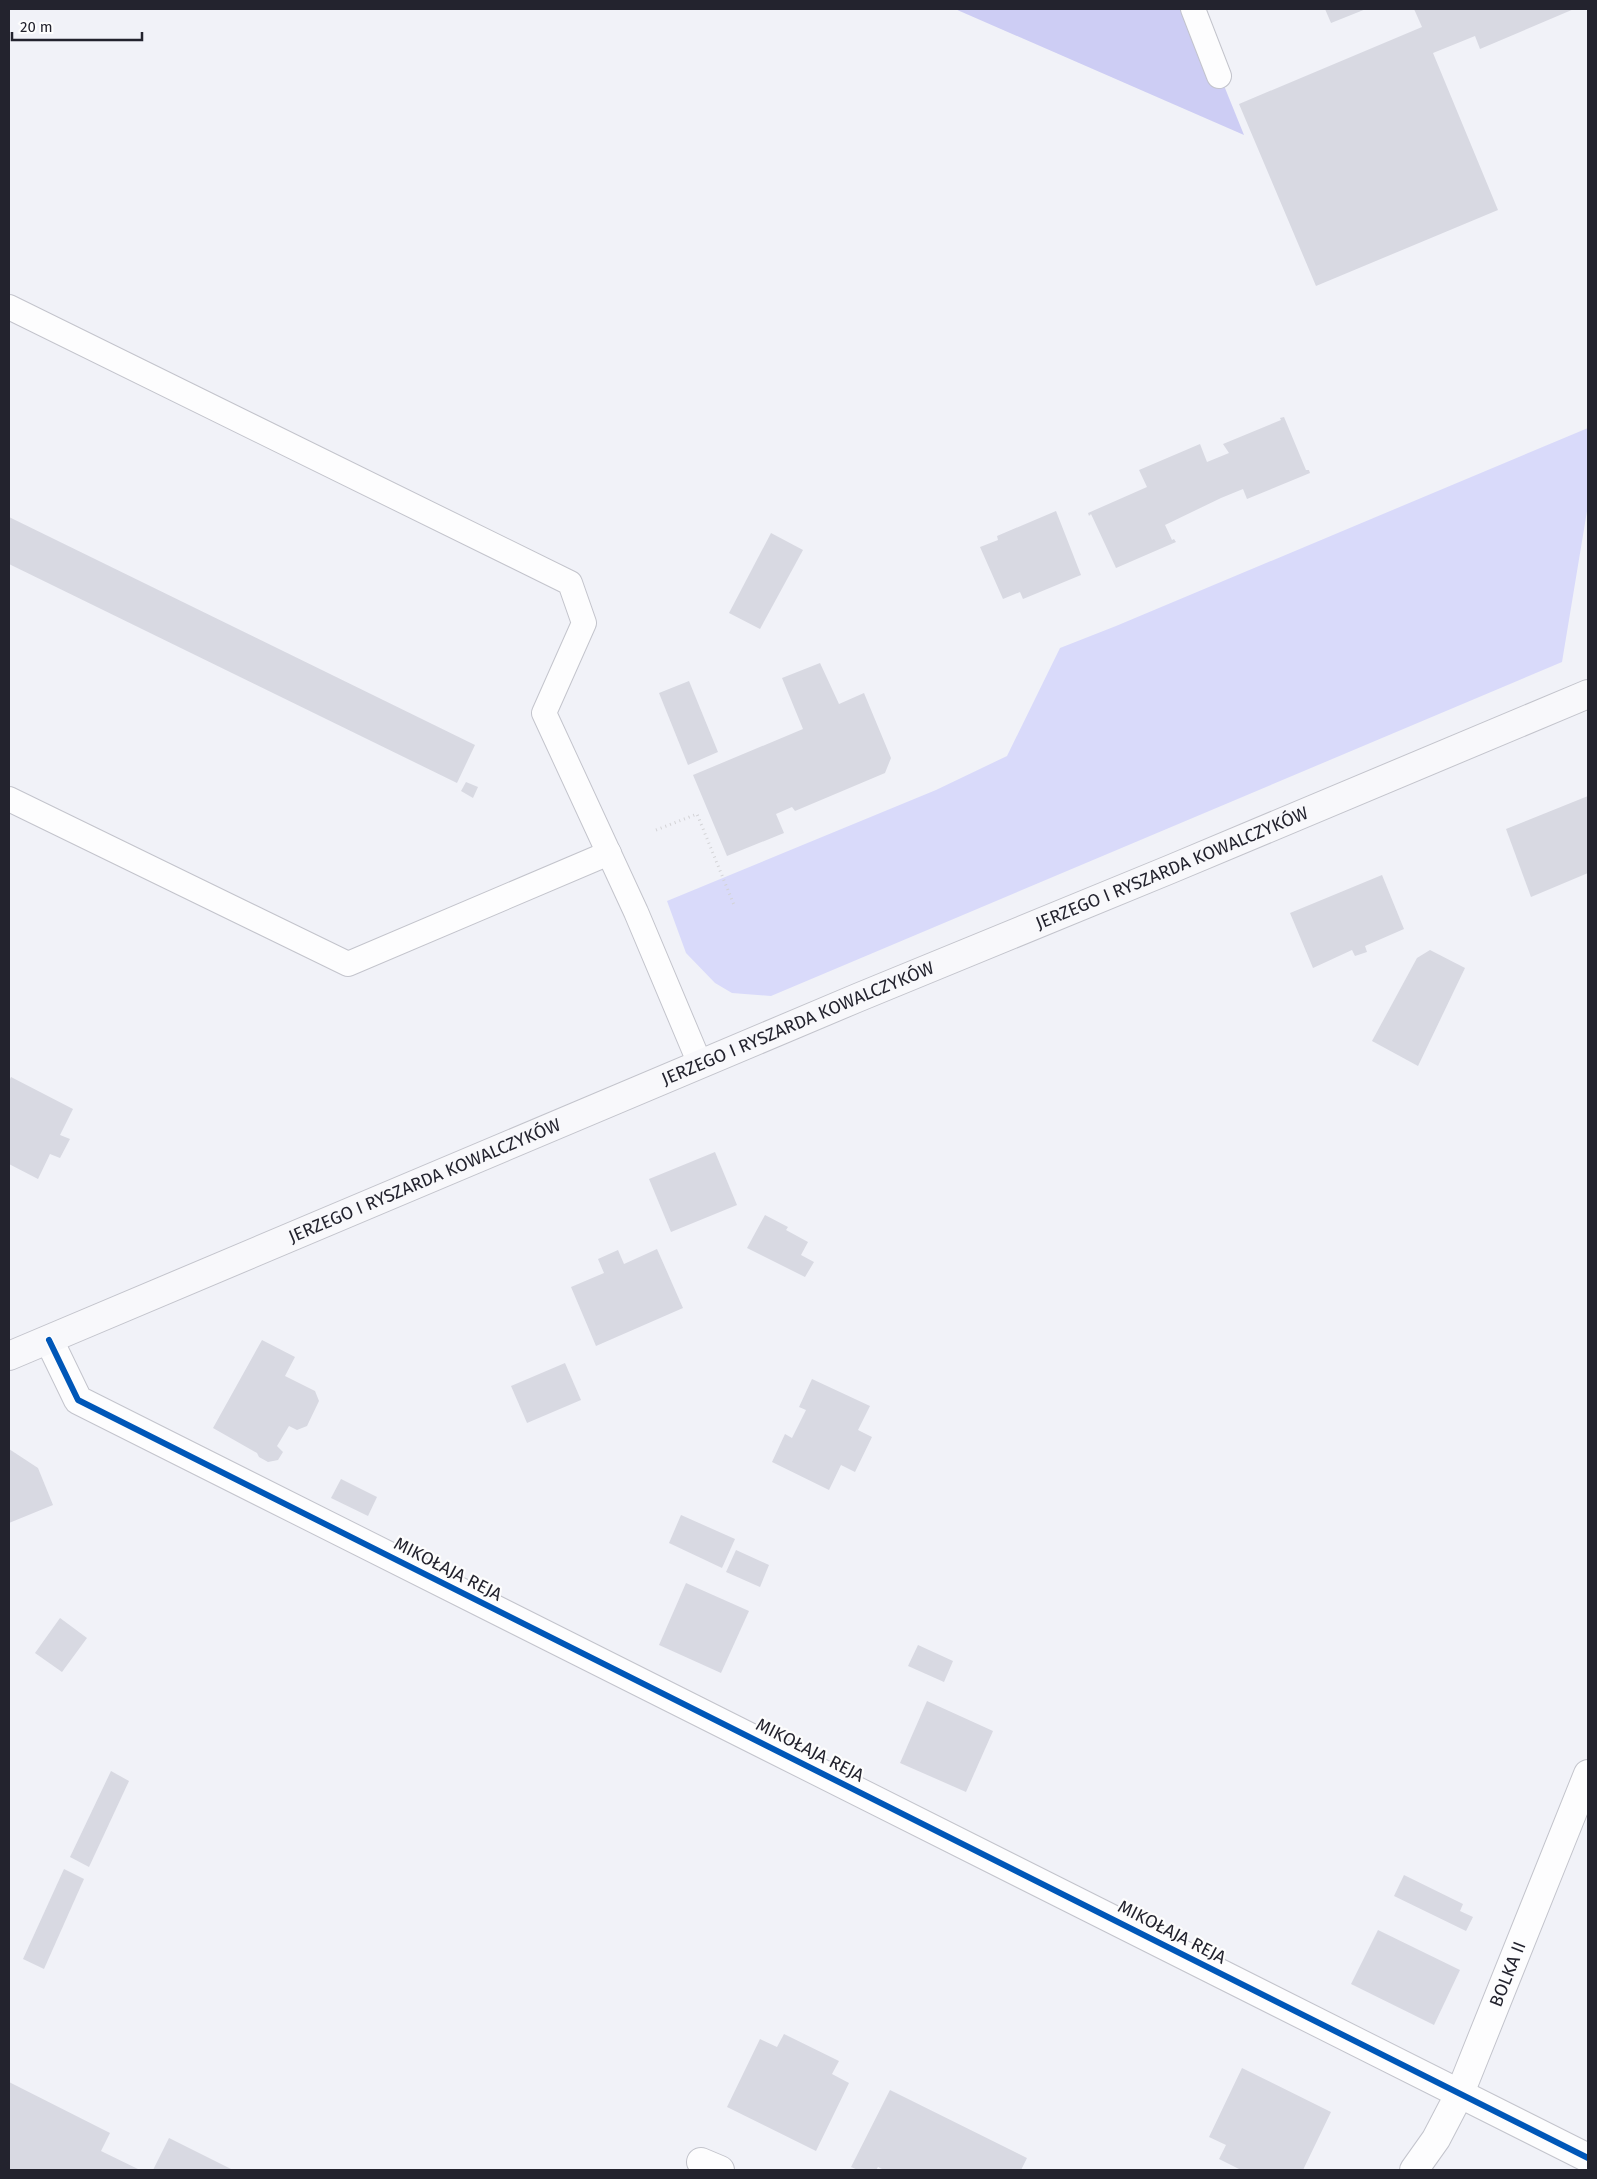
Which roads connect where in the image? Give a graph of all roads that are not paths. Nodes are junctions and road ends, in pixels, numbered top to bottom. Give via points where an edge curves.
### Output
1 (1193, 9) edge
2 (1219, 76) dead end
3 (9, 307) edge
4 (1588, 694) edge
5 (9, 799) edge
6 (609, 853) junction
7 (700, 1064) junction
8 (49, 1340) junction
9 (9, 1356) edge
10 (1588, 1774) edge
11 (1460, 2093) junction
12 (1588, 2158) edge
13 (1414, 2170) edge

1 - 2 lane
3 - 6 lane via 570,583 584,623 544,714
4 - 7 main road, JERZEGO I RYSZARDA KOWALCZYKÓW
5 - 6 lane via 348,964
6 - 7 lane
7 - 8 main road, JERZEGO I RYSZARDA KOWALCZYKÓW
8 - 9 main road, JERZEGO I RYSZARDA KOWALCZYKÓW
8 - 11 street, MIKOŁAJA REJA via 78,1400
10 - 11 street, BOLKA II
11 - 12 street, MIKOŁAJA REJA
11 - 13 street, BOLKA II via 1436,2139

